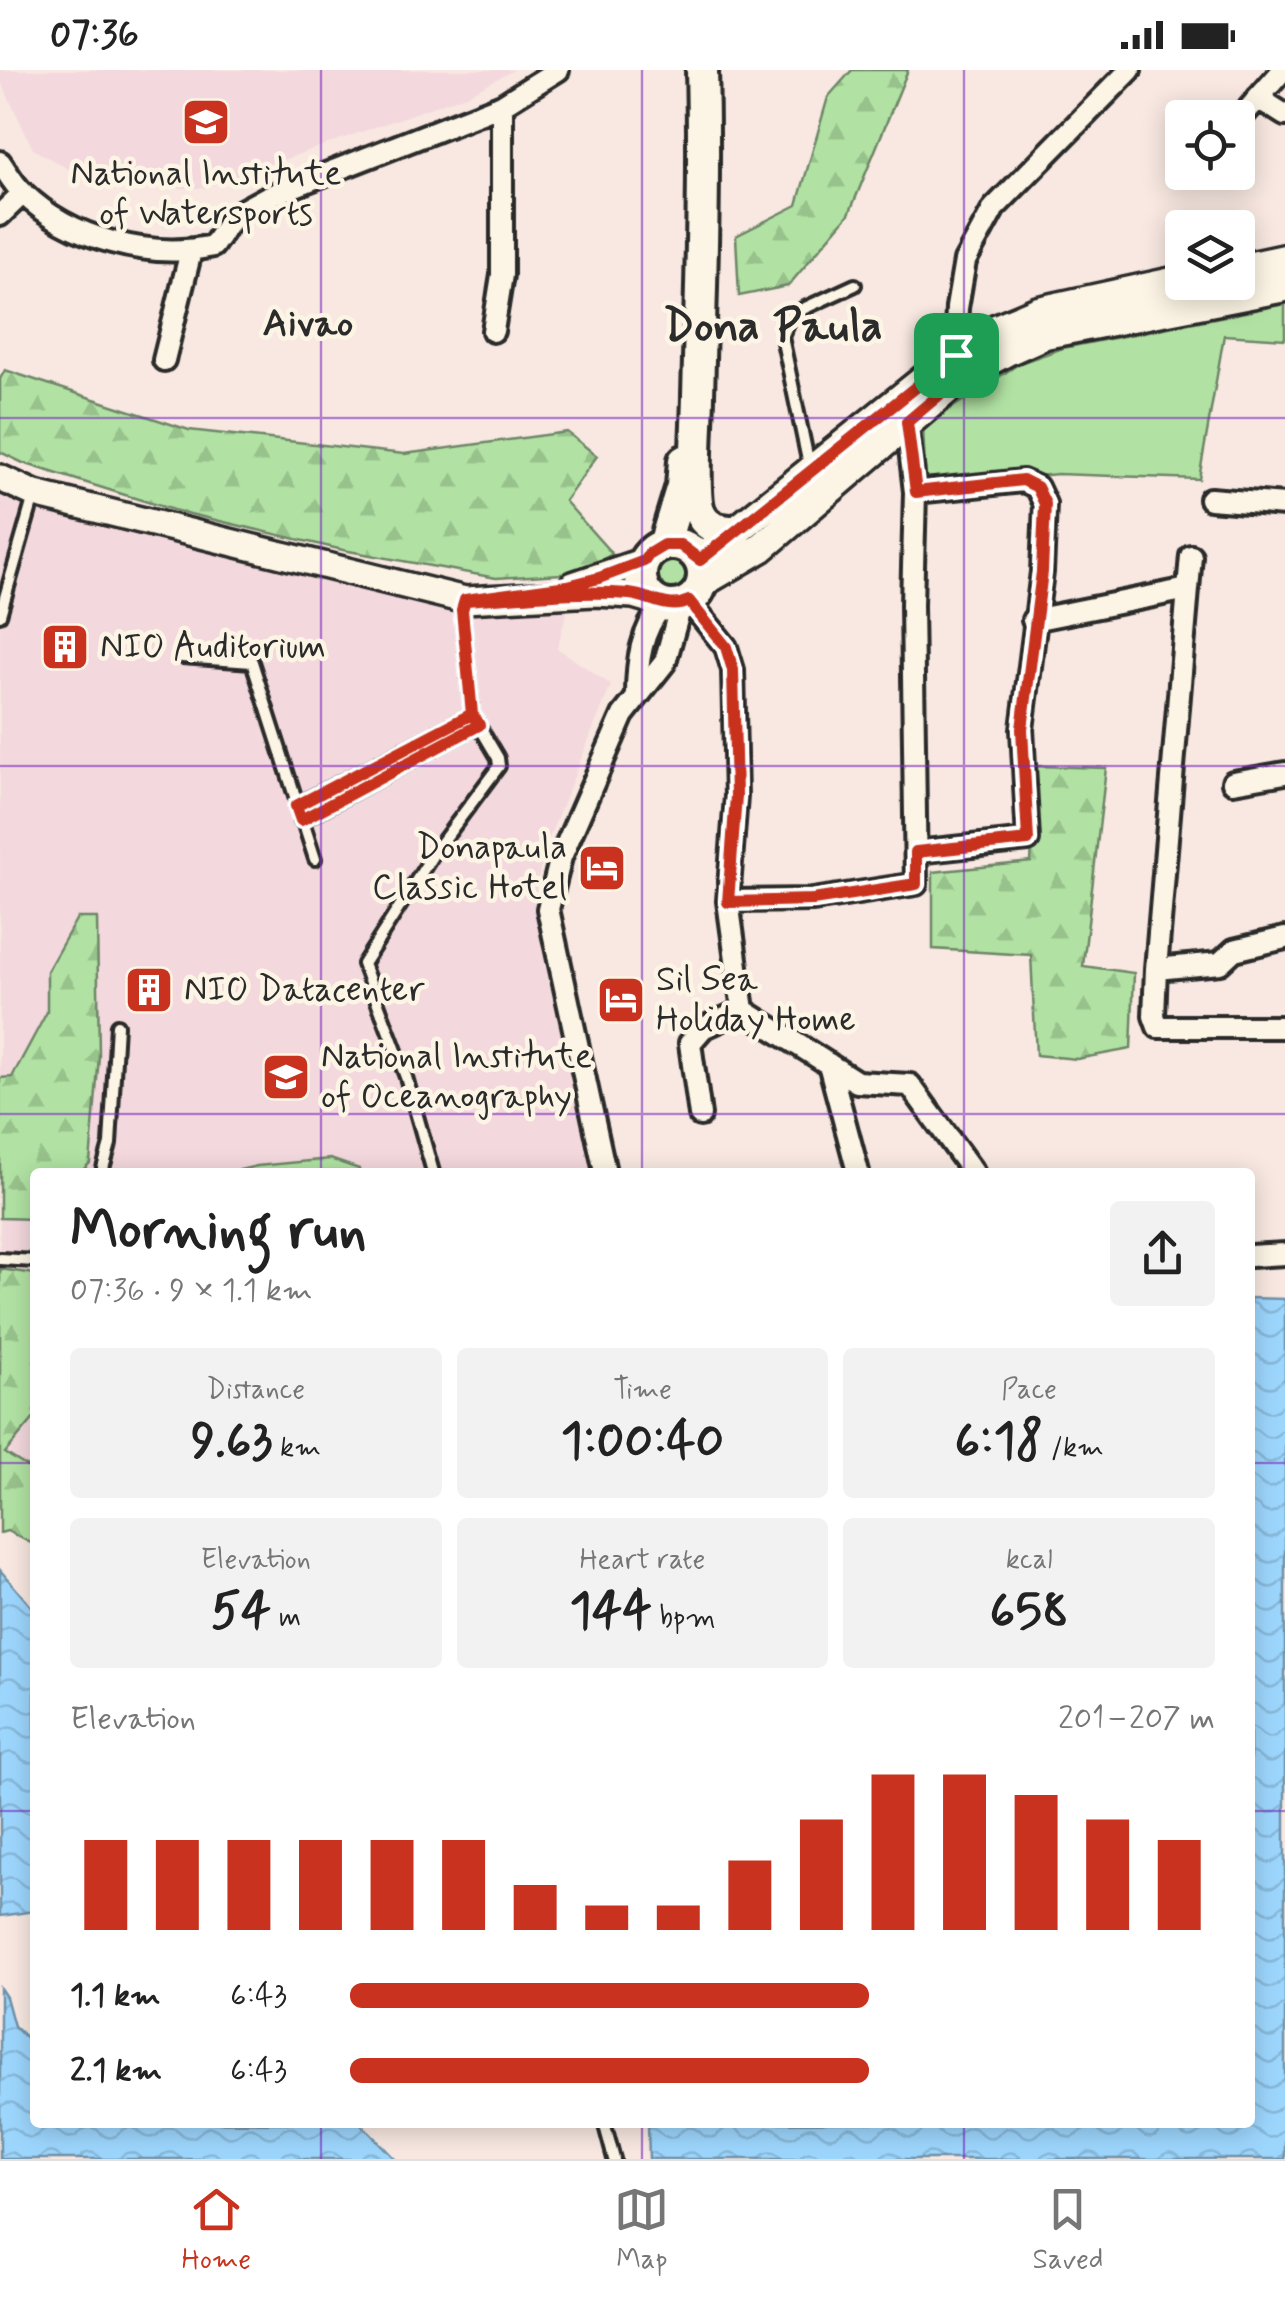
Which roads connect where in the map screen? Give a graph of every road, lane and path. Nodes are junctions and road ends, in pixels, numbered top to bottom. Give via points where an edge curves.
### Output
1 (558, 70) edge
2 (689, 70) edge
3 (702, 70) edge
4 (1130, 70) edge
5 (1284, 70) edge
6 (1258, 98) junction
7 (1255, 101) edge
8 (502, 105) junction
9 (1285, 115) edge
10 (0, 162) edge
11 (23, 193) junction
12 (0, 215) edge
13 (191, 251) junction
14 (1285, 258) edge
15 (1255, 265) edge
16 (855, 284) dead end
17 (1165, 284) edge
18 (1285, 287) edge
19 (493, 331) dead end
20 (164, 360) dead end
21 (960, 365) junction
22 (907, 422) junction
23 (811, 471) junction
24 (0, 478) edge
25 (916, 492) junction
26 (34, 494) junction
27 (1210, 498) dead end
28 (1285, 505) edge
29 (699, 510) junction
30 (736, 531) junction
31 (654, 553) junction
32 (1191, 556) dead end
33 (1188, 590) junction
34 (682, 592) junction
35 (465, 600) junction
36 (0, 616) edge
37 (1034, 620) junction
38 (182, 657) dead end
39 (472, 714) junction
40 (479, 725) junction
41 (1285, 773) edge
42 (1233, 782) dead end
43 (296, 806) junction
44 (301, 820) junction
45 (916, 852) junction
46 (315, 859) dead end
47 (728, 902) junction
48 (1285, 938) edge
49 (1156, 969) junction
50 (743, 1010) junction
51 (117, 1025) dead end
52 (1285, 1027) edge
53 (829, 1064) junction
54 (700, 1115) dead end
55 (103, 1168) edge
56 (433, 1168) edge
57 (604, 1168) edge
58 (857, 1168) edge
59 (971, 1168) edge
60 (1285, 1254) edge
61 (1255, 1256) edge
62 (0, 1259) edge
63 (30, 1260) edge
64 (606, 2128) edge
65 (614, 2159) edge

1 - 8 street
2 - 31 main road via 685,450 682,486
3 - 29 main road
4 - 21 street via 994,208 966,262 957,308
5 - 6 street
6 - 7 street
6 - 9 street
8 - 13 street via 267,197 234,215 212,246
8 - 19 street via 502,274
10 - 11 street
11 - 12 street
11 - 13 street via 59,220 112,243
13 - 20 street
14 - 15 main road
16 - 23 lane via 792,314 782,337
17 - 21 main road via 1039,311 996,329
18 - 21 main road via 1045,334
21 - 22 main road
21 - 23 main road
22 - 25 street
22 - 34 main road via 761,548
23 - 30 main road
24 - 26 street
25 - 37 street via 1023,480 1037,487 1045,504
25 - 45 street
26 - 35 street
26 - 36 lane
27 - 28 street
29 - 30 main road via 711,527
29 - 34 main road
30 - 34 main road
31 - 34 main road via 680,545
31 - 34 main road via 644,588
31 - 35 street via 568,586
32 - 33 street
33 - 37 street
33 - 49 street
34 - 35 street
34 - 47 street via 726,647 733,670 736,796
34 - 57 street via 665,662 623,715 561,857 548,908
35 - 39 lane
37 - 45 street via 1022,729 1028,840
38 - 43 lane via 252,662
39 - 40 lane
39 - 43 lane
40 - 44 lane
40 - 56 lane via 500,766 363,964
41 - 42 street
43 - 44 lane
44 - 46 lane
45 - 47 street via 916,884 813,900
47 - 50 street
48 - 49 street via 1234,950 1220,963
49 - 52 street via 1158,1028
50 - 53 street
50 - 54 street via 704,1028 690,1043
51 - 55 lane
53 - 58 street
53 - 59 street via 857,1082 910,1085
60 - 61 street
62 - 63 lane
64 - 65 lane

